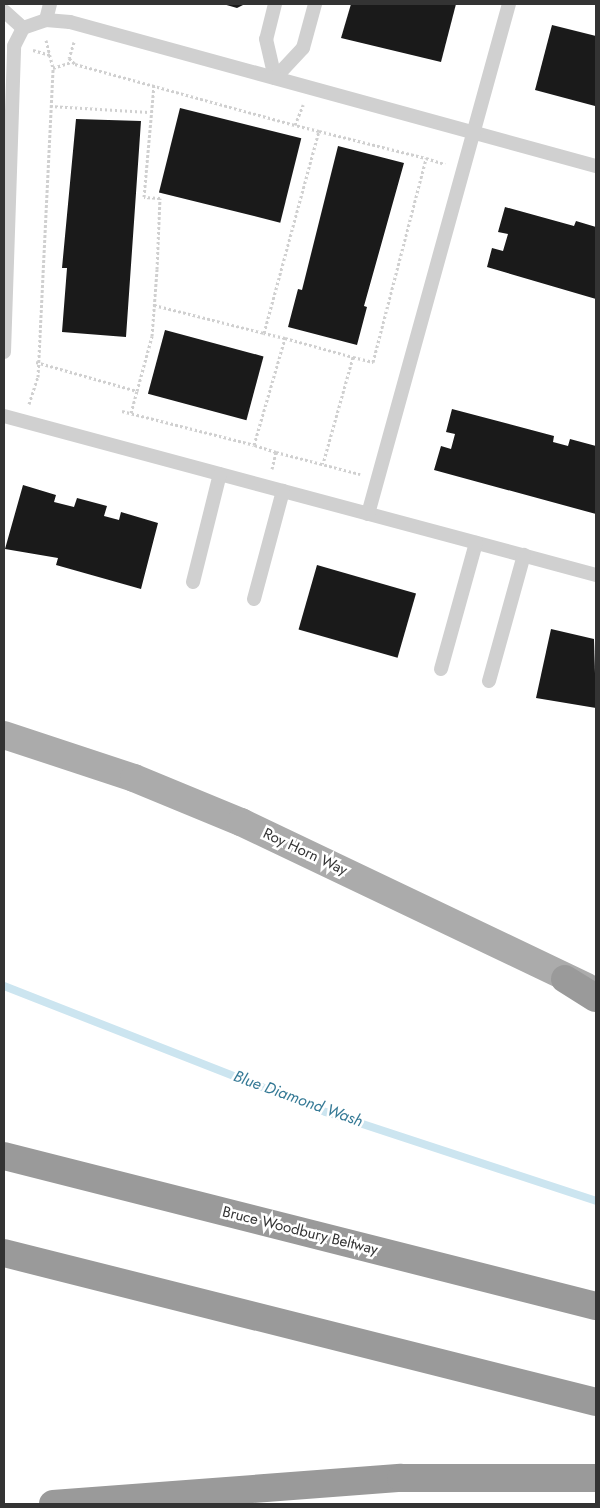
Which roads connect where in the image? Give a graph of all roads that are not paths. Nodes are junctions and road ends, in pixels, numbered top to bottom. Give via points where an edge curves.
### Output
1 (50, 4) edge
2 (275, 4) edge
3 (315, 4) edge
4 (509, 4) edge
5 (4, 11) edge
6 (35, 24) junction
7 (275, 78) junction
8 (474, 132) junction
9 (596, 166) edge
10 (5, 237) edge
11 (5, 285) edge
12 (4, 352) edge
13 (4, 416) edge
14 (220, 474) junction
15 (283, 491) junction
16 (368, 514) junction
17 (476, 543) junction
18 (524, 556) junction
19 (596, 575) edge
20 (193, 582) dead end
21 (254, 598) dead end
22 (441, 669) dead end
23 (489, 681) dead end
24 (8, 735) edge
25 (565, 978) junction
26 (596, 991) edge
27 (596, 998) edge
28 (4, 1156) edge
29 (4, 1253) edge
30 (596, 1306) edge
31 (596, 1402) edge
32 (596, 1478) edge
33 (53, 1504) edge

1 - 6 lane
2 - 7 lane via 266,39
3 - 7 lane via 303,48
4 - 8 lane
5 - 6 lane
6 - 7 lane via 79,24
6 - 10 lane via 14,46
7 - 8 lane
8 - 9 lane
8 - 16 lane
10 - 11 lane
11 - 12 lane
13 - 14 lane
14 - 15 lane
14 - 20 lane
15 - 16 lane
15 - 21 lane
16 - 17 lane
17 - 18 lane
17 - 22 lane
18 - 19 lane
18 - 23 lane
24 - 25 main road, Roy Horn Way via 134,778 241,822
25 - 26 main road, Roy Horn Way
25 - 27 highway
28 - 30 highway, Bruce Woodbury Beltway
29 - 31 highway
32 - 33 highway via 401,1478

